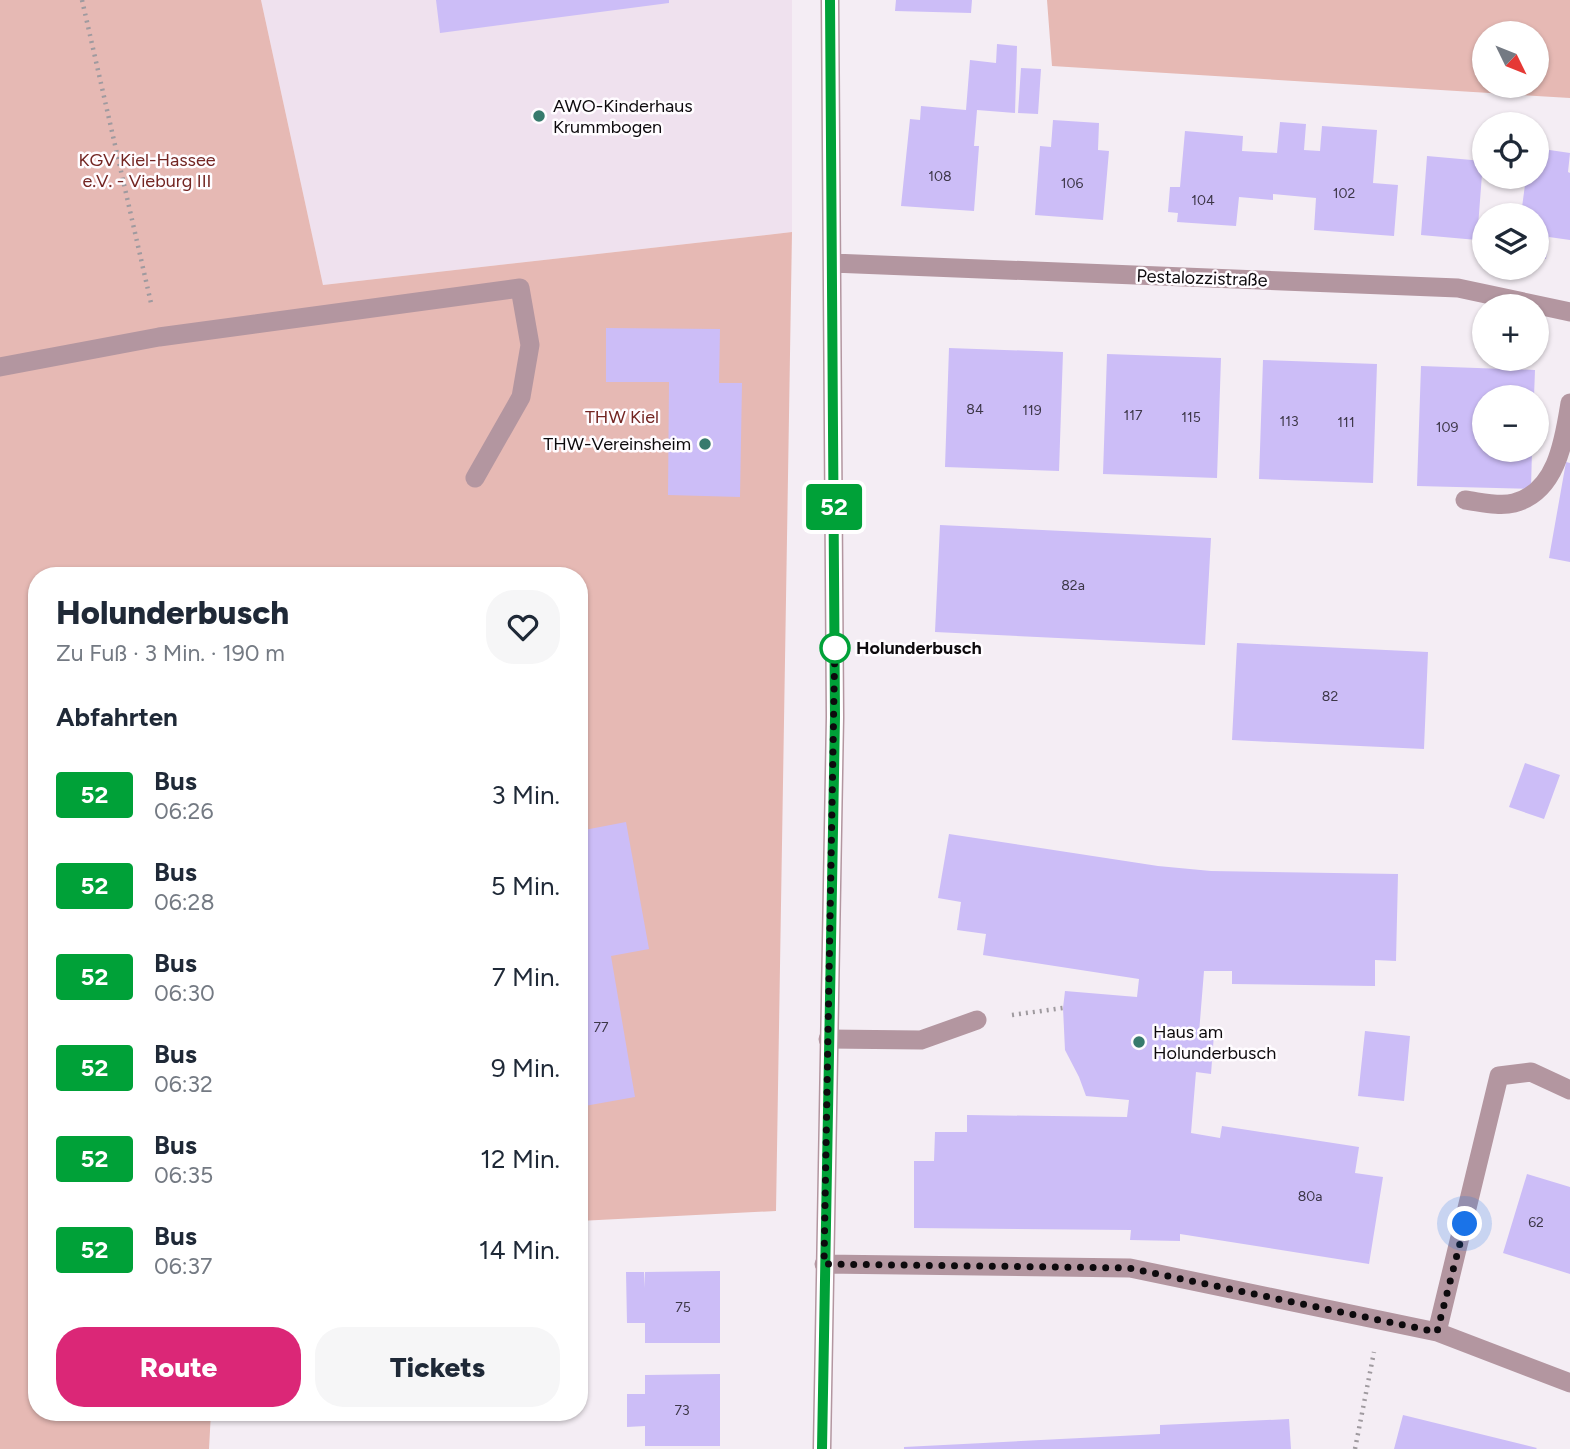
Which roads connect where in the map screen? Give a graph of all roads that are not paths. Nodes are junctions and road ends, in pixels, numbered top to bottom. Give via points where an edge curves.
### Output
1 (830, 0) edge
2 (832, 263) junction
3 (1570, 312) edge
4 (0, 367) edge
5 (1570, 403) edge
6 (475, 478) dead end
7 (1465, 500) dead end
8 (978, 1020) dead end
9 (828, 1039) junction
10 (1570, 1090) edge
11 (824, 1264) junction
12 (1437, 1332) junction
13 (1570, 1383) edge
14 (822, 1449) edge

1 - 2 street
2 - 3 street, Pestalozzistraße via 1458,288
2 - 9 street via 835,717
4 - 6 street via 159,337 520,288 530,345 521,397
5 - 7 street via 1557,461 1534,494 1501,505
8 - 9 street via 920,1040
9 - 11 street
10 - 12 street via 1531,1072 1499,1076
11 - 12 street via 1129,1268
11 - 14 street
12 - 13 street

